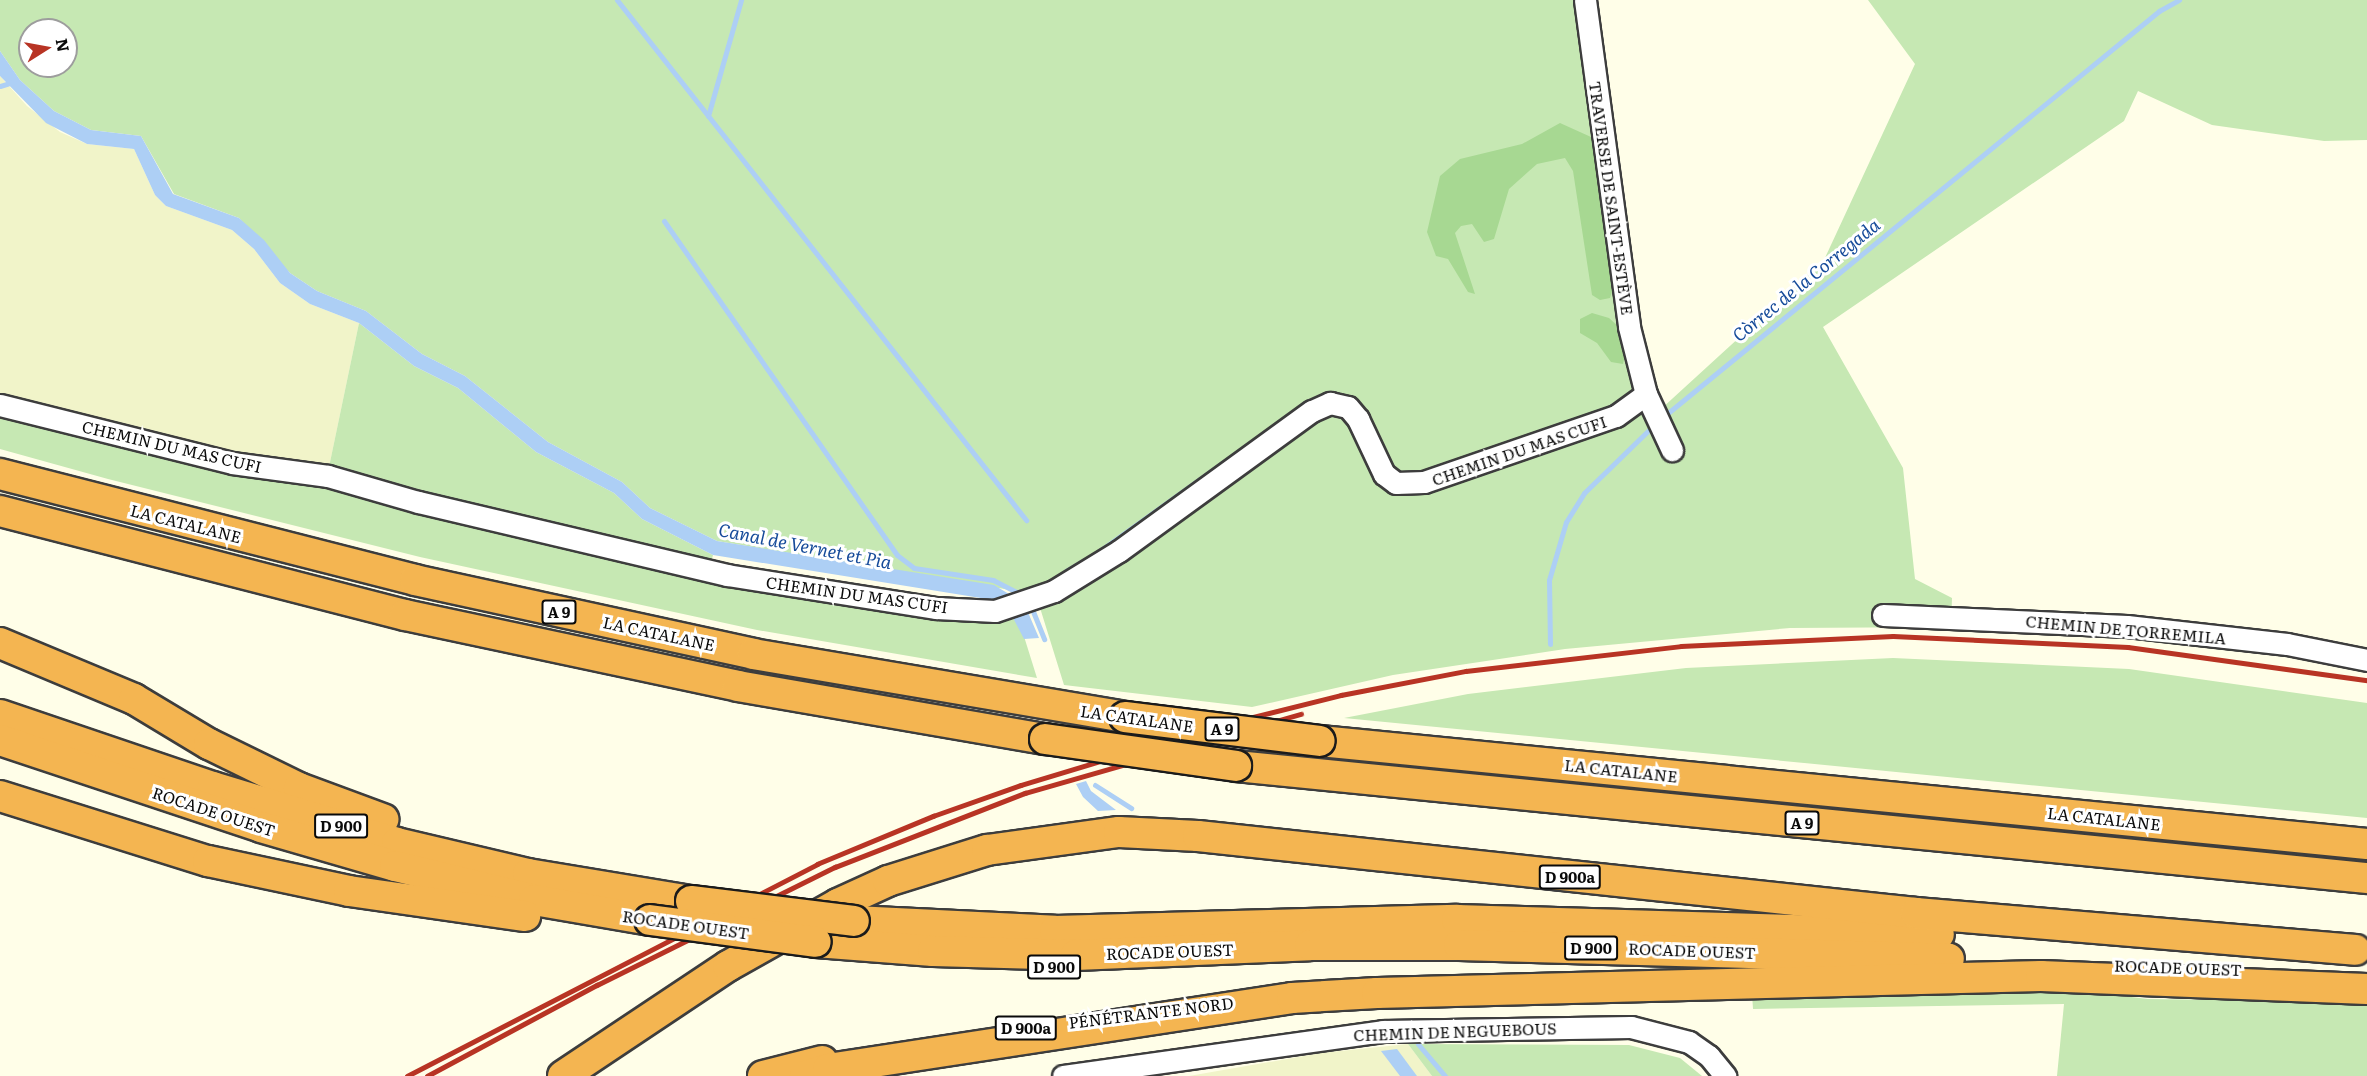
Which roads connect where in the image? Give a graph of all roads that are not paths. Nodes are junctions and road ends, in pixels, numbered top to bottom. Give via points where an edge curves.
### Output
1 (1585, 0) edge
2 (1647, 394) junction
3 (0, 405) edge
4 (1672, 450) dead end
5 (0, 474) edge
6 (0, 511) edge
7 (1883, 615) dead end
8 (0, 643) edge
9 (2367, 660) edge
10 (0, 715) edge
11 (0, 740) edge
12 (0, 796) edge
13 (2367, 844) edge
14 (2367, 878) edge
15 (642, 916) junction
16 (805, 940) junction
17 (2361, 950) edge
18 (2367, 976) edge
19 (2367, 989) edge
20 (1292, 998) junction
21 (563, 1076) edge
22 (585, 1076) edge
23 (763, 1076) edge
24 (804, 1076) edge
25 (1063, 1076) edge
26 (1725, 1076) edge

1 - 2 street, TRAVERSE DE SAINT-ESTÈVE via 1629,327
2 - 3 street, CHEMIN DU MAS CUFI via 1616,416 1424,482 1405,483 1396,483 1384,474 1348,407 1330,403 1312,411 1119,551 1033,601 995,610 936,608 727,575 418,502 328,476 232,463
2 - 4 street
5 - 13 highway, LA CATALANE / A 9, bridge via 415,580 718,646 1125,717 1320,741
6 - 14 highway, LA CATALANE / A 9, bridge via 416,617 738,686 1045,739 1236,766
7 - 9 street, CHEMIN DE TORREMILA via 2127,626 2287,644
8 - 15 highway, D 900 via 134,699 209,744 299,788
10 - 15 highway, ROCADE OUEST / D 900 via 213,787 397,843 528,874
11 - 15 highway, ROCADE OUEST / D 900 via 261,827 394,866 534,900
12 - 15 highway, D 900 via 220,863 349,891
15 - 16 highway, ROCADE OUEST / D 900, bridge
15 - 17 highway, ROCADE OUEST / D 900, bridge via 691,901 854,921 1055,931 1457,920
16 - 17 highway, D 900a via 838,904 930,865 987,850 1119,832 1198,836 1916,913
16 - 18 highway, ROCADE OUEST / D 900 via 933,951 1076,955 1310,945 1716,951
16 - 21 highway via 728,966
16 - 22 highway, D 900a via 739,965
19 - 20 highway, D 900a via 2041,976 1788,980
20 - 23 highway, PÉNÉTRANTE NORD / D 900a via 1055,1024 828,1059
20 - 24 highway via 828,1069
25 - 26 street, CHEMIN DE NEGUEBOUS via 1383,1031 1620,1026 1661,1032 1689,1042 1709,1056

